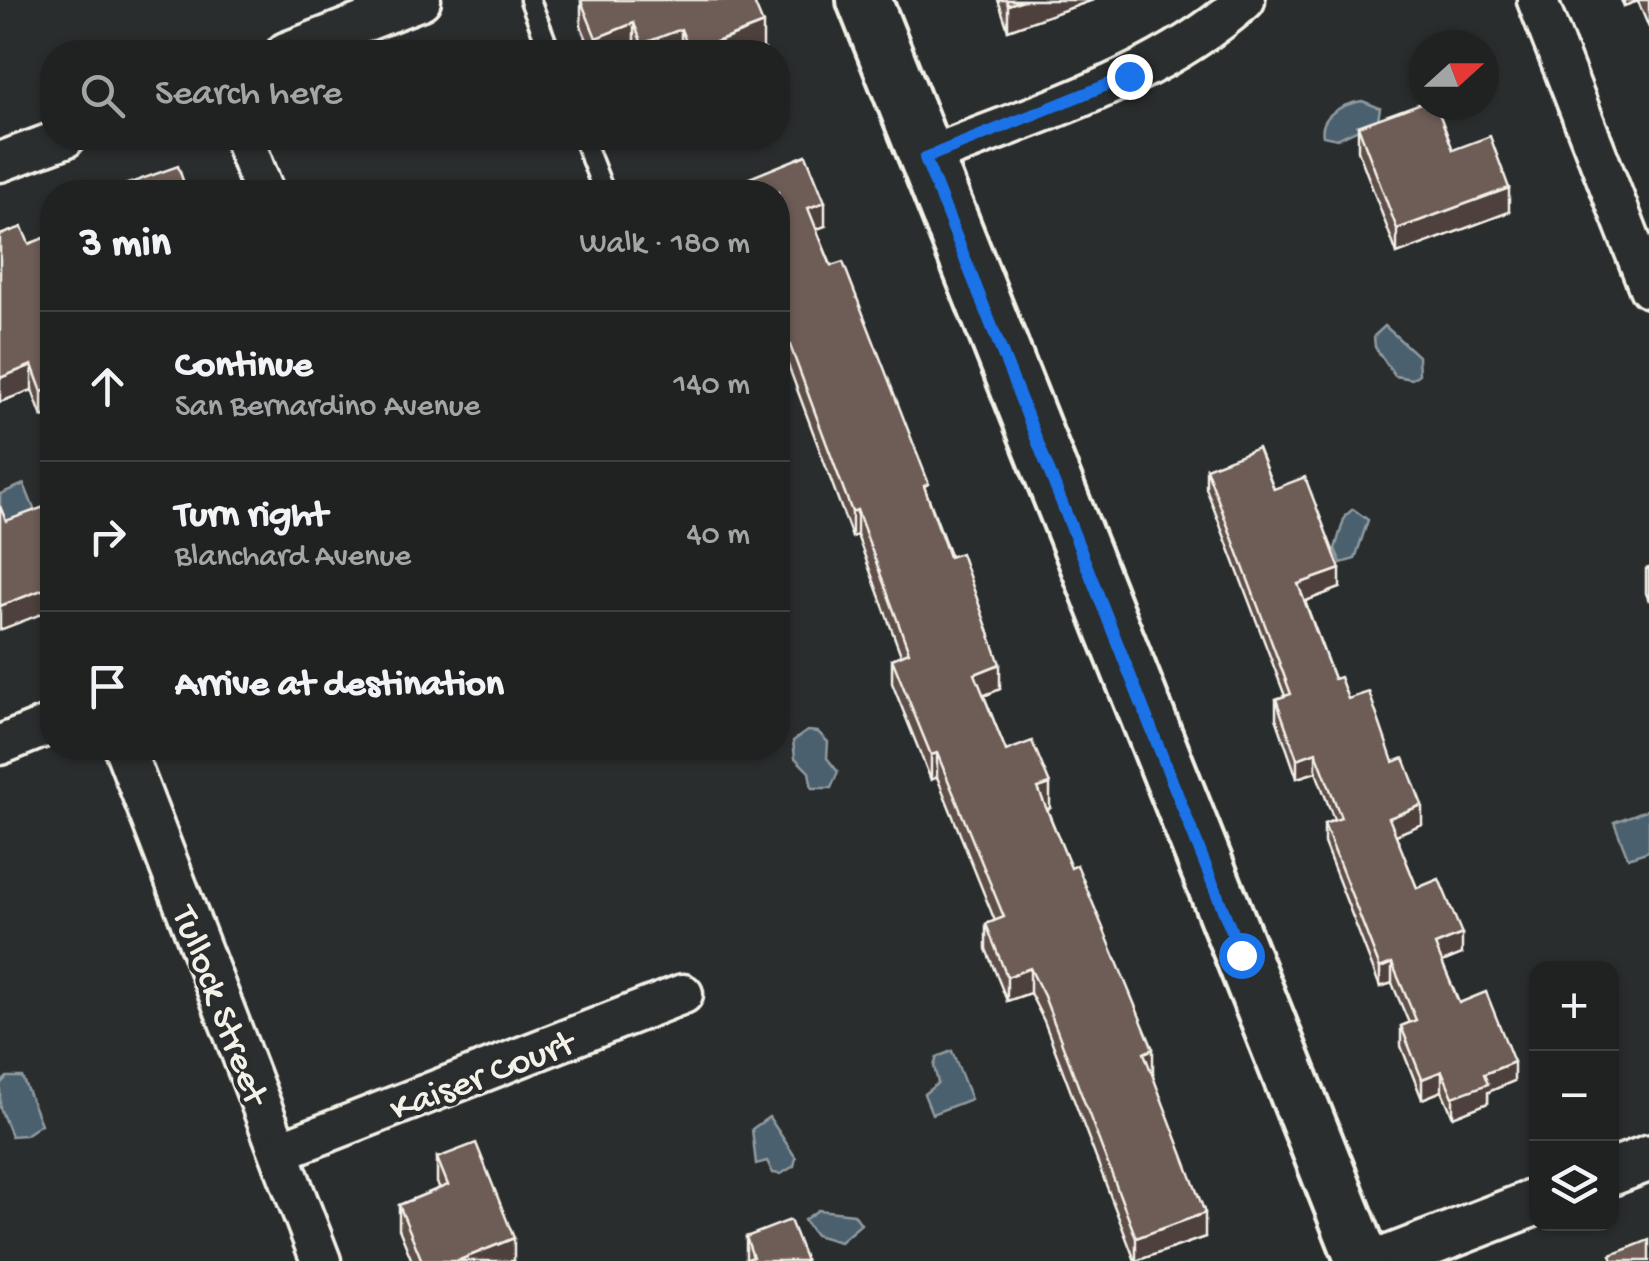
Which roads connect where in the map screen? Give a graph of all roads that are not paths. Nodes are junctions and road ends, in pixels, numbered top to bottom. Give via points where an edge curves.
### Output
1 (421, 0) edge
2 (530, 0) edge
3 (864, 0) edge
4 (1246, 0) edge
5 (1538, 0) edge
6 (317, 40) edge
7 (545, 40) edge
8 (40, 147) edge
9 (248, 150) edge
10 (588, 150) edge
11 (925, 158) junction
12 (0, 162) edge
13 (259, 180) edge
14 (599, 180) edge
15 (1649, 288) edge
16 (40, 729) edge
17 (0, 746) edge
18 (129, 760) edge
19 (683, 994) dead end
20 (280, 1151) junction
21 (1649, 1158) edge
22 (1619, 1169) edge
23 (1529, 1205) edge
24 (321, 1261) edge
25 (1362, 1261) edge
26 (1383, 1261) edge

1 - 6 street
2 - 7 lane
3 - 11 main road
4 - 11 street via 1206,35 1129,76
5 - 15 street
8 - 12 street
9 - 13 street
10 - 14 lane
11 - 25 main road
16 - 17 street
18 - 20 street, Tullock Street
19 - 20 street, Kaiser Court
20 - 24 street, Tullock Street
21 - 22 street
23 - 26 street

